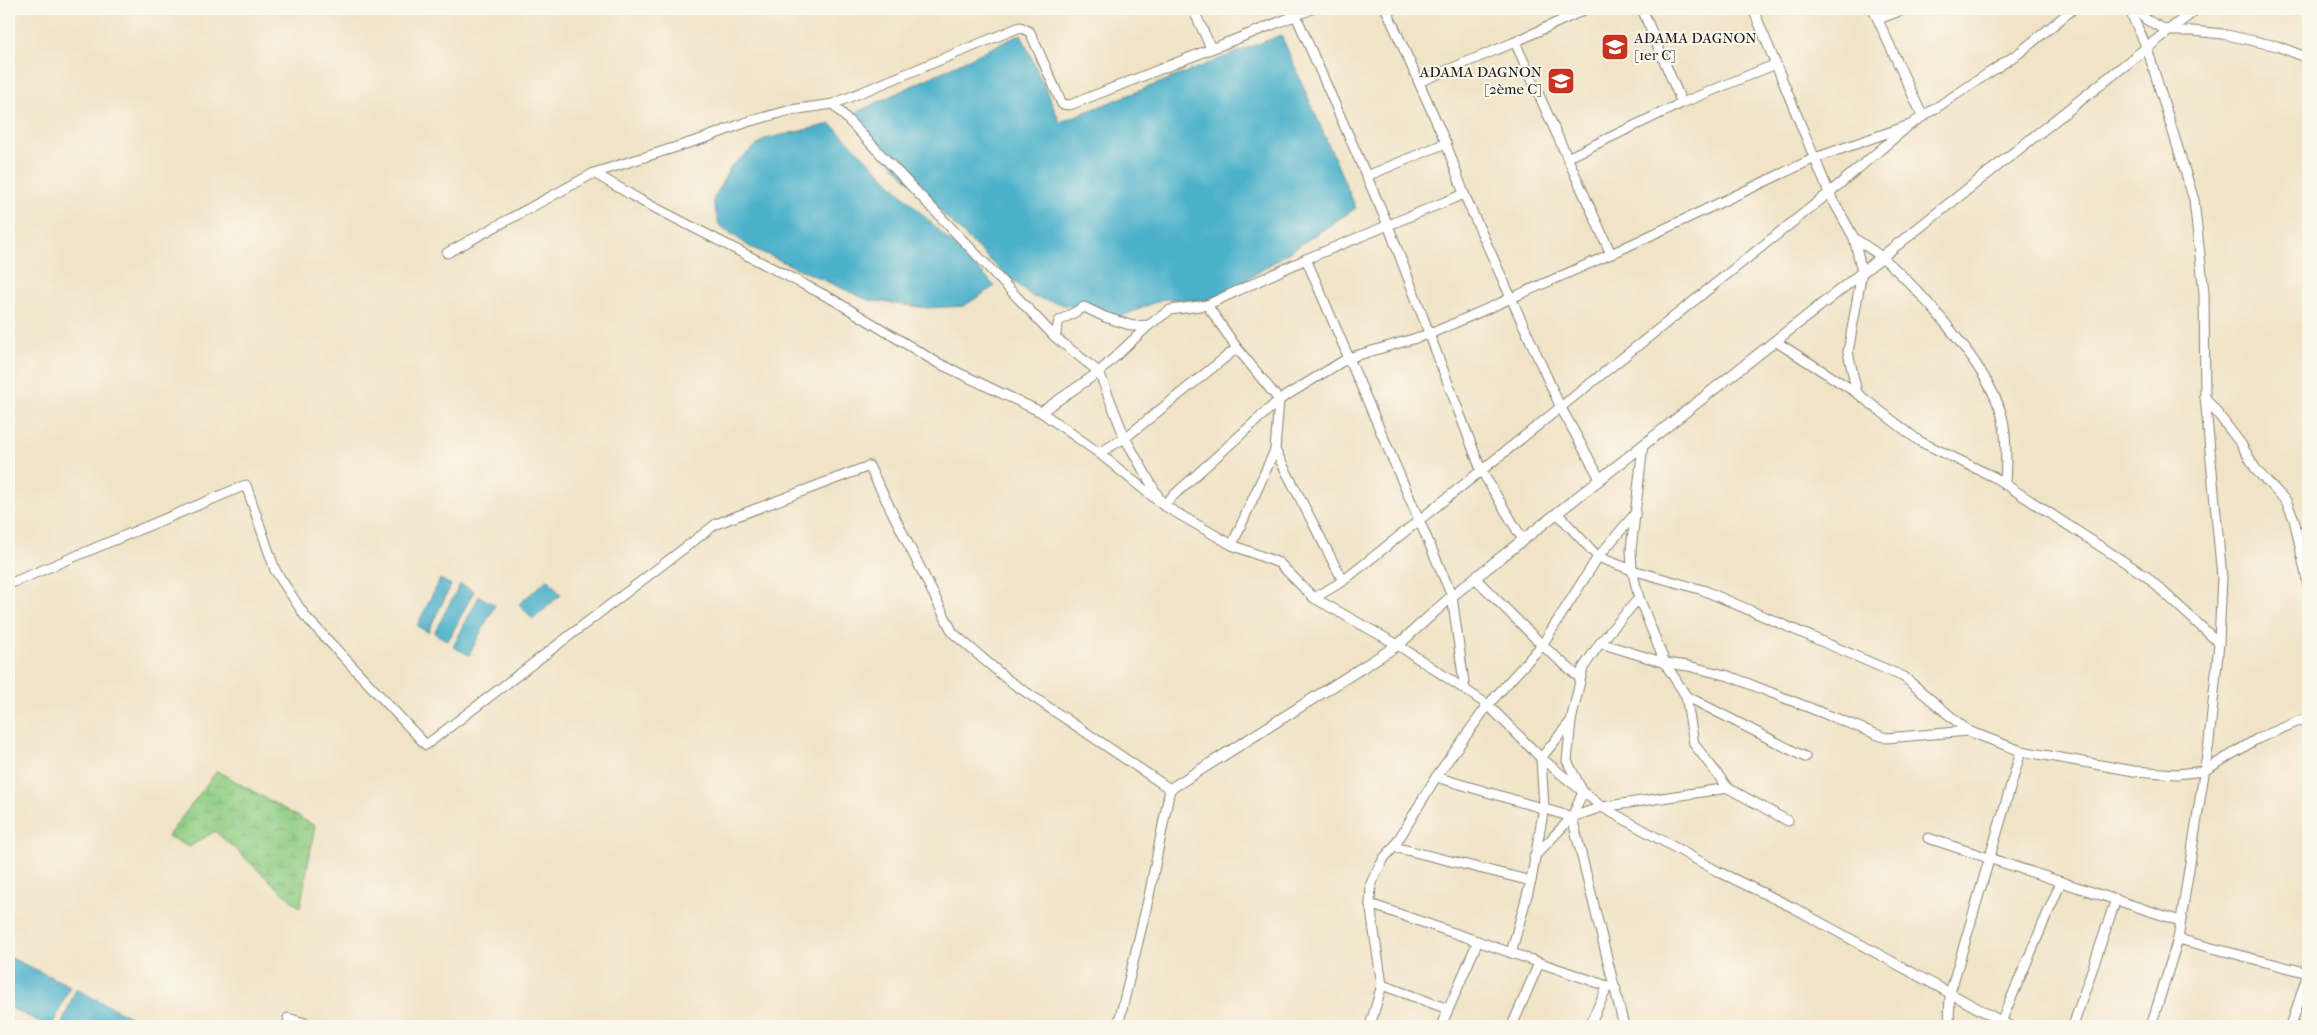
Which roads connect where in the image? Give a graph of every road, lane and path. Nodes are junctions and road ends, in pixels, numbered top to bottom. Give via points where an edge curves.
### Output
1 (1193, 9) edge
2 (1312, 9) edge
3 (1386, 9) edge
4 (1586, 9) edge
5 (1642, 9) edge
6 (1752, 9) edge
7 (1873, 9) edge
8 (1905, 9) edge
9 (2073, 9) edge
10 (2129, 9) edge
11 (2134, 9) edge
12 (2196, 9) edge
13 (1294, 12) edge
14 (1878, 20) junction
15 (2168, 31) junction
16 (1515, 42) junction
17 (1211, 48) junction
18 (2147, 48) junction
19 (2308, 58) edge
20 (1776, 64) junction
21 (1419, 82) junction
22 (1682, 103) junction
23 (833, 104) junction
24 (1922, 115) junction
25 (1910, 125) junction
26 (1446, 143) junction
27 (1567, 158) junction
28 (1815, 158) junction
29 (594, 173) junction
30 (1366, 176) junction
31 (1829, 193) junction
32 (1464, 194) junction
33 (1388, 225) junction
34 (1854, 238) junction
35 (447, 253) dead end
36 (1611, 254) junction
37 (1882, 258) junction
38 (1306, 259) junction
39 (1862, 272) junction
40 (1512, 298) junction
41 (1207, 305) junction
42 (1149, 325) junction
43 (1430, 334) junction
44 (1055, 337) junction
45 (1775, 341) junction
46 (1237, 348) junction
47 (1348, 358) junction
48 (1099, 372) junction
49 (1857, 393) junction
50 (2205, 396) junction
51 (1279, 400) junction
52 (1560, 406) junction
53 (1041, 412) junction
54 (1125, 438) junction
55 (1643, 445) junction
56 (1275, 450) junction
57 (1099, 453) junction
58 (1481, 470) junction
59 (1600, 479) junction
60 (2005, 485) junction
61 (1163, 506) junction
62 (1557, 513) junction
63 (1634, 515) junction
64 (1418, 521) junction
65 (1523, 540) junction
66 (1232, 545) junction
67 (1598, 558) junction
68 (1632, 570) junction
69 (1475, 578) junction
70 (1343, 581) junction
71 (9, 584) edge
72 (2308, 585) edge
73 (1452, 596) junction
74 (1314, 598) junction
75 (1639, 598) junction
76 (1600, 643) junction
77 (2219, 643) junction
78 (1398, 645) junction
79 (1542, 645) junction
80 (1665, 663) junction
81 (1580, 678) junction
82 (1465, 690) junction
83 (1686, 696) junction
84 (1488, 705) junction
85 (2308, 720) edge
86 (1571, 721) junction
87 (1968, 731) junction
88 (2021, 751) junction
89 (1805, 757) dead end
90 (1541, 758) junction
91 (2204, 771) junction
92 (1436, 777) junction
93 (1728, 788) junction
94 (1170, 789) junction
95 (1583, 792) junction
96 (1544, 807) junction
97 (1602, 807) junction
98 (1572, 817) junction
99 (1788, 821) dead end
100 (1928, 838) dead end
101 (1394, 847) junction
102 (1534, 857) junction
103 (1988, 859) junction
104 (1531, 881) junction
105 (2061, 882) junction
106 (2116, 900) junction
107 (1370, 904) junction
108 (2180, 921) junction
109 (2178, 939) junction
110 (1478, 941) junction
111 (1510, 953) junction
112 (1539, 963) junction
113 (2308, 973) edge
114 (1382, 985) junction
115 (1612, 988) junction
116 (1950, 994) junction
117 (1448, 1009) junction
118 (288, 1018) dead end
119 (2005, 1024) edge
120 (315, 1026) edge
121 (1118, 1026) edge
122 (1370, 1026) edge
123 (1441, 1026) edge
124 (1512, 1026) edge
125 (1589, 1026) edge
126 (1624, 1026) edge
127 (1948, 1026) edge
128 (2073, 1026) edge
129 (2151, 1026) edge
130 (2291, 1026) edge

1 - 17 street
2 - 13 street
3 - 21 street
4 - 16 street
5 - 22 street
6 - 20 street
7 - 14 street
8 - 14 street
9 - 24 street via 2019,53
10 - 18 street
11 - 15 street
12 - 15 street
13 - 17 street
13 - 30 street
14 - 24 street
15 - 18 street
15 - 19 street via 2222,34 2277,46
16 - 21 street
16 - 27 street
17 - 23 street via 1070,105 1062,104 1030,32 1020,27
18 - 37 street
18 - 50 street via 2194,200 2204,293
20 - 22 street
20 - 28 street
21 - 26 street
22 - 27 street
23 - 29 street via 791,110 747,122
23 - 44 street
24 - 25 street
25 - 28 street
25 - 31 street
26 - 30 street
26 - 32 street
27 - 36 street
28 - 31 street
28 - 36 street
29 - 35 street
29 - 53 street via 832,299 936,362
30 - 33 street
31 - 34 street
31 - 52 street
32 - 33 street
32 - 40 street
33 - 38 street
33 - 43 street
34 - 37 street
34 - 39 street
36 - 40 street
37 - 39 street
37 - 60 street via 1946,323 1986,382 2002,418 2007,454
38 - 41 street
38 - 47 street
39 - 45 street
39 - 49 street via 1848,352
40 - 43 street
40 - 52 street
41 - 42 street via 1170,310
41 - 46 street
42 - 44 street via 1133,326 1084,307 1059,321
42 - 48 street
43 - 47 street
43 - 58 street
44 - 48 street
45 - 49 street
45 - 55 street
46 - 51 street
46 - 54 street
47 - 51 street
47 - 64 street
48 - 53 street
48 - 54 street
49 - 60 street via 1919,441
50 - 72 street via 2257,471 2286,501 2294,519
50 - 77 street via 2222,577
51 - 56 street
51 - 61 street
52 - 58 street
52 - 59 street
53 - 57 street
54 - 57 street
54 - 61 street
55 - 59 street
55 - 63 street
56 - 66 street
56 - 70 street
57 - 61 street
58 - 64 street
58 - 65 street
59 - 62 street
60 - 77 street via 2146,576
61 - 66 street
62 - 65 street
62 - 67 street
63 - 67 street
63 - 68 street
64 - 70 street
64 - 73 street
65 - 69 street
66 - 74 street via 1280,564
67 - 68 street
67 - 79 street
68 - 75 street
68 - 87 street via 1703,590 1904,677
69 - 73 street
69 - 79 street
70 - 74 street
71 - 94 street via 246,485 275,570 306,616 426,745 716,524 869,466 953,633 1008,680
73 - 78 street
73 - 82 street
74 - 78 street
75 - 76 street
75 - 80 street
76 - 80 street
76 - 81 street
77 - 91 street
78 - 82 street
78 - 94 street
79 - 81 street
79 - 84 street
80 - 83 street
80 - 87 street via 1729,676 1886,738
81 - 86 street
82 - 84 street
83 - 89 street
83 - 93 street via 1694,744
84 - 90 street
84 - 92 street
85 - 91 street via 2257,739
86 - 90 street
86 - 95 street via 1567,761
87 - 88 street
88 - 91 street via 2134,771 2177,774
88 - 103 street
90 - 95 street
90 - 96 street
91 - 108 street
92 - 96 street
92 - 101 street
93 - 97 street
93 - 99 street
94 - 121 street
95 - 97 street
95 - 98 street
96 - 98 street
96 - 102 street
97 - 98 street
97 - 116 street
98 - 102 street
98 - 115 street
100 - 103 street
101 - 104 street
101 - 107 street via 1384,858 1372,883
102 - 104 street
103 - 105 street
103 - 116 street
104 - 111 street
105 - 106 street
105 - 119 street
106 - 108 street
106 - 128 street
107 - 110 street
107 - 114 street
108 - 109 street
109 - 113 street
109 - 129 street
110 - 111 street
110 - 117 street
111 - 112 street
112 - 115 street
112 - 124 street
113 - 130 street
114 - 117 street
114 - 122 street
115 - 125 street
115 - 126 street
116 - 119 street
116 - 127 street
117 - 123 street
118 - 120 street

